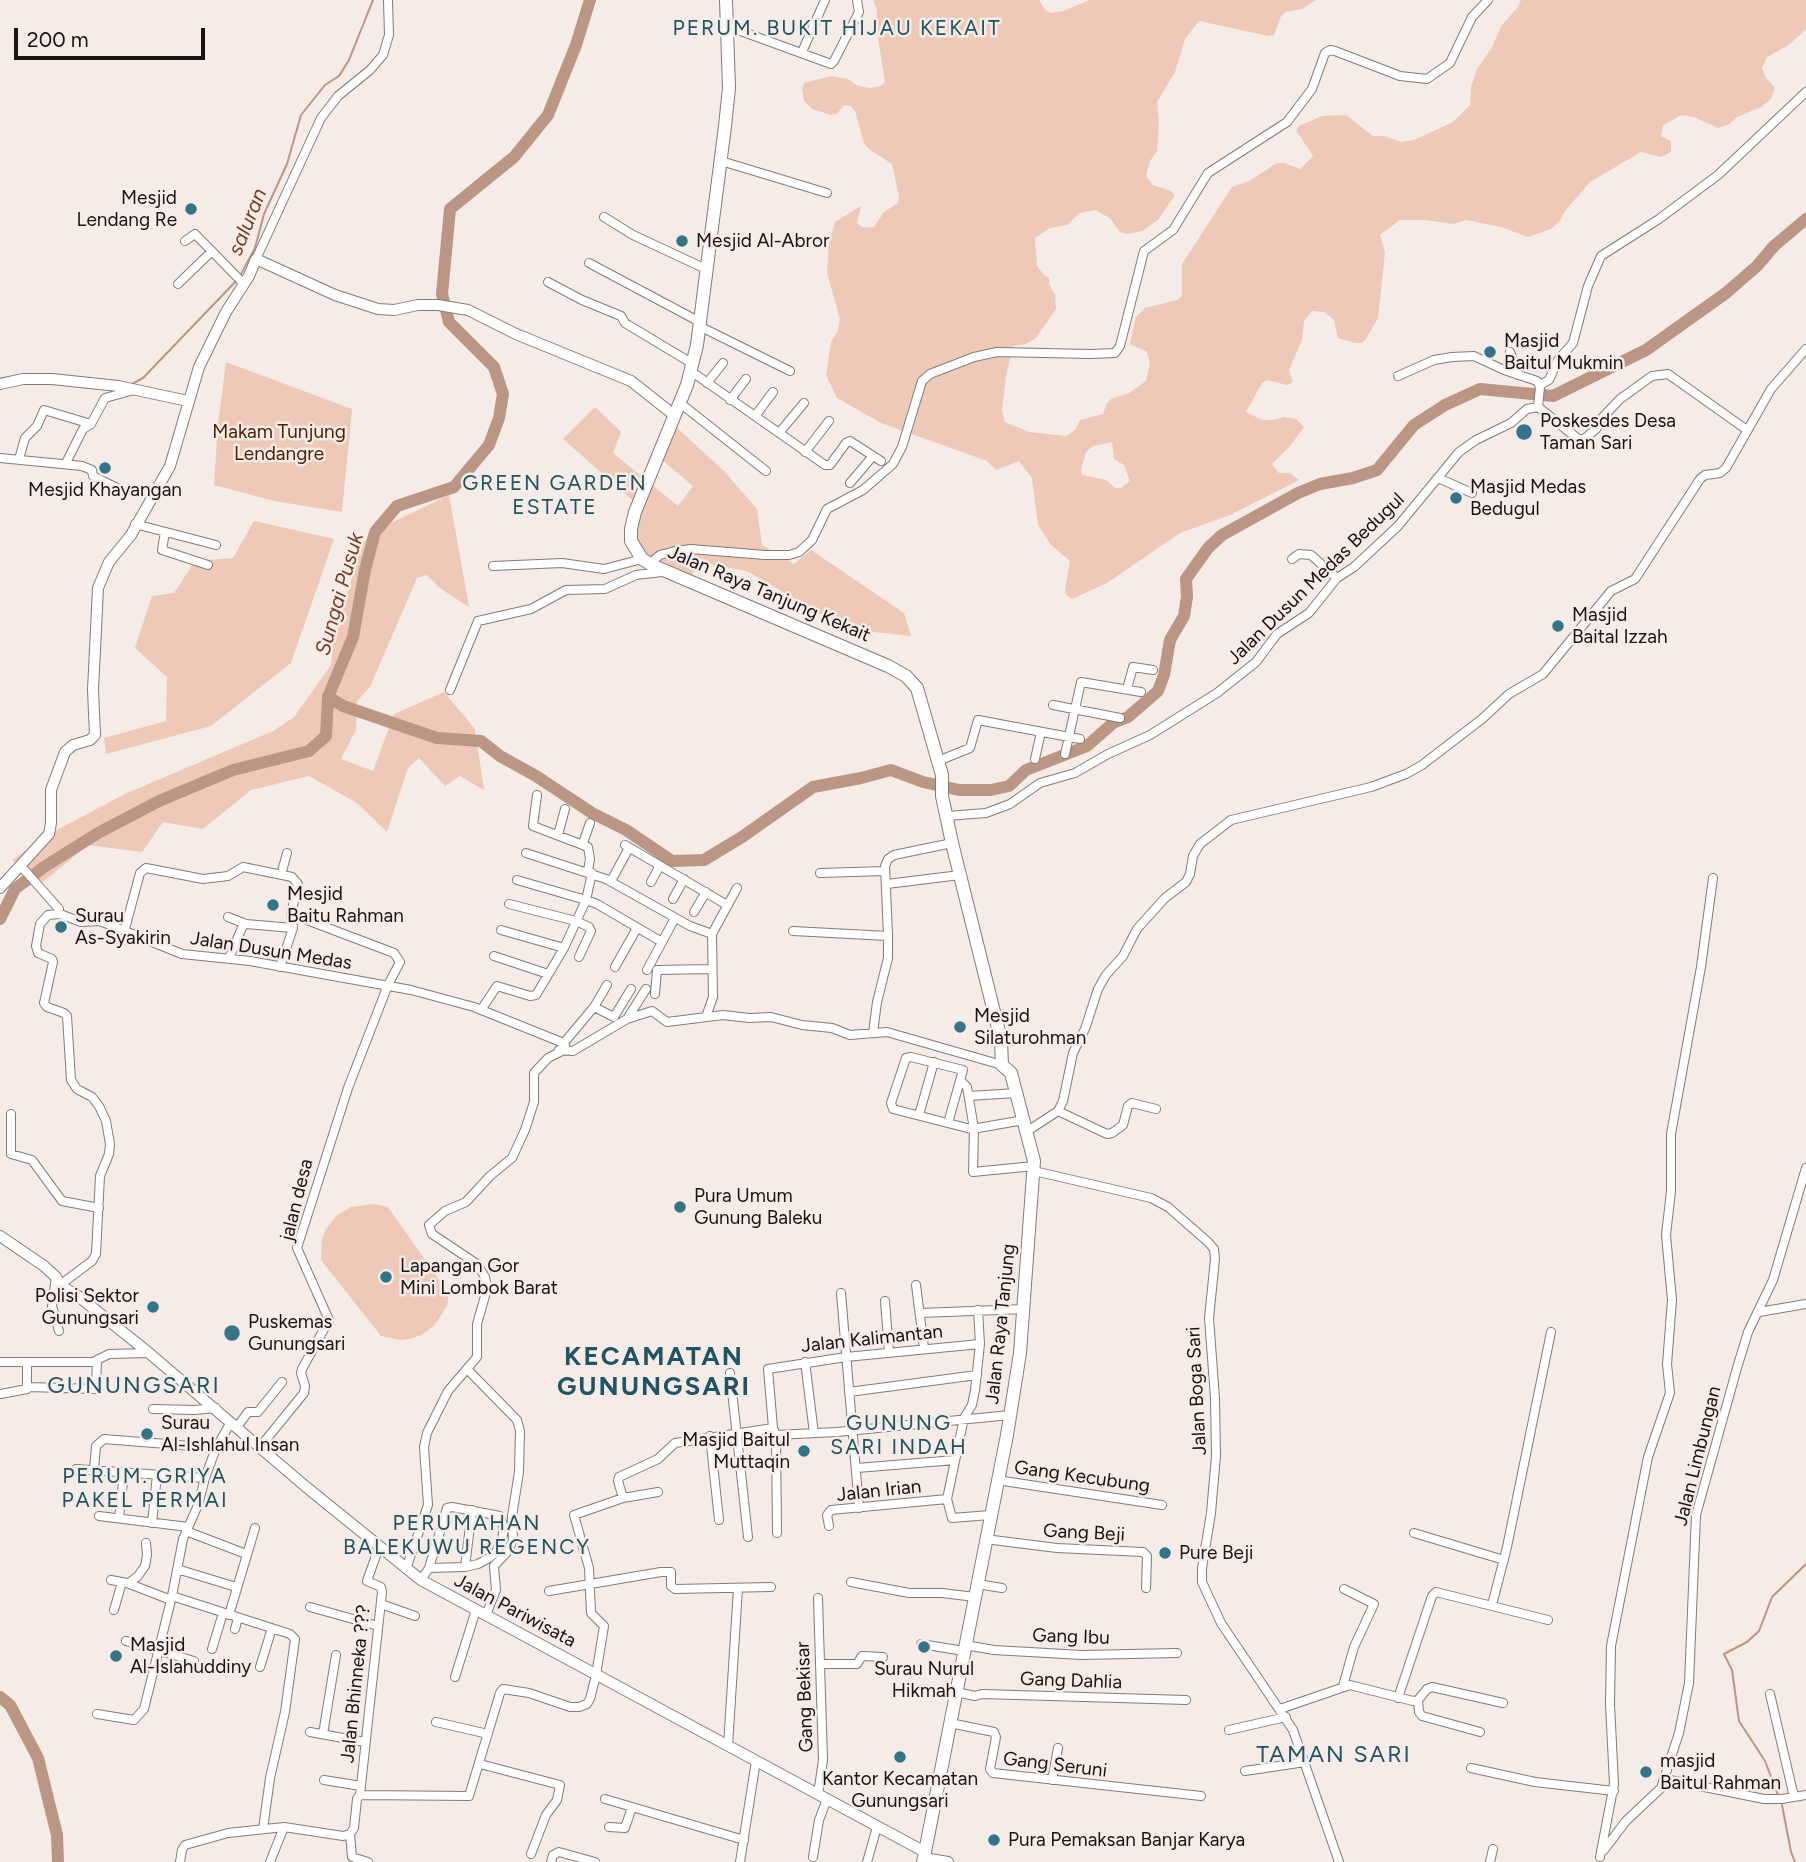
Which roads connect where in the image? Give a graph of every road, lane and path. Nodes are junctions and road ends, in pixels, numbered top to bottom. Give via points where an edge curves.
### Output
1 (388, 0) edge
2 (726, 0) edge
3 (825, 0) edge
4 (857, 0) edge
5 (1488, 0) edge
6 (726, 26) junction
7 (802, 52) junction
8 (1806, 92) edge
9 (721, 161) junction
10 (828, 193) dead end
11 (604, 217) dead end
12 (185, 242) dead end
13 (212, 251) junction
14 (256, 259) junction
15 (589, 263) dead end
16 (706, 269) junction
17 (241, 281) junction
18 (548, 282) dead end
19 (178, 284) dead end
20 (700, 324) junction
21 (1806, 349) edge
22 (1510, 352) dead end
23 (723, 363) dead end
24 (692, 368) junction
25 (790, 371) dead end
26 (1518, 375) junction
27 (1398, 376) dead end
28 (747, 379) dead end
29 (707, 383) junction
30 (0, 384) edge
31 (129, 388) junction
32 (1540, 388) junction
33 (773, 392) dead end
34 (730, 400) junction
35 (188, 401) junction
36 (804, 403) dead end
37 (1538, 405) junction
38 (677, 409) junction
39 (755, 416) junction
40 (829, 421) dead end
41 (91, 424) junction
42 (1747, 430) junction
43 (779, 433) junction
44 (805, 452) junction
45 (0, 458) edge
46 (19, 459) junction
47 (66, 463) junction
48 (766, 471) dead end
49 (1438, 478) junction
50 (850, 483) dead end
51 (117, 488) dead end
52 (1472, 493) dead end
53 (135, 524) junction
54 (165, 532) junction
55 (216, 545) dead end
56 (642, 559) junction
57 (1292, 559) dead end
58 (208, 565) dead end
59 (493, 566) dead end
60 (654, 566) junction
61 (668, 572) junction
62 (1337, 579) junction
63 (1153, 670) dead end
64 (1127, 689) junction
65 (450, 690) dead end
66 (1141, 692) dead end
67 (1053, 705) dead end
68 (1074, 709) junction
69 (1120, 718) dead end
70 (1041, 732) junction
71 (1068, 737) junction
72 (1080, 739) dead end
73 (1065, 754) dead end
74 (1035, 759) dead end
75 (938, 761) junction
76 (943, 790) joint
77 (537, 795) dead end
78 (565, 809) dead end
79 (947, 816) junction
80 (590, 823) dead end
81 (558, 835) junction
82 (952, 843) junction
83 (583, 844) junction
84 (287, 853) dead end
85 (526, 853) dead end
86 (22, 867) junction
87 (659, 867) junction
88 (885, 871) junction
89 (590, 872) junction
90 (820, 873) dead end
91 (281, 875) junction
92 (960, 875) junction
93 (1713, 878) dead end
94 (684, 879) junction
95 (517, 880) dead end
96 (611, 881) junction
97 (651, 882) dead end
98 (887, 884) junction
99 (0, 888) edge
100 (737, 888) dead end
101 (706, 891) junction
102 (586, 900) junction
103 (673, 900) dead end
104 (509, 904) dead end
105 (727, 905) junction
106 (694, 912) dead end
107 (58, 914) junction
108 (291, 914) junction
109 (228, 917) dead end
110 (674, 918) junction
111 (576, 922) junction
112 (244, 923) junction
113 (293, 928) junction
114 (637, 928) junction
115 (125, 929) junction
116 (501, 930) dead end
117 (793, 931) dead end
118 (712, 934) junction
119 (888, 936) junction
120 (662, 942) junction
121 (564, 948) junction
122 (494, 956) dead end
123 (579, 957) dead end
124 (229, 958) junction
125 (280, 967) junction
126 (615, 967) dead end
127 (711, 969) junction
128 (647, 970) dead end
129 (548, 974) junction
130 (485, 982) dead end
131 (388, 985) junction
132 (607, 985) dead end
133 (497, 986) junction
134 (631, 989) dead end
135 (646, 989) dead end
136 (655, 994) dead end
137 (594, 1007) junction
138 (481, 1010) junction
139 (706, 1017) junction
140 (627, 1019) junction
141 (873, 1033) junction
142 (561, 1049) junction
143 (934, 1062) junction
144 (1002, 1065) junction
145 (961, 1081) junction
146 (1016, 1093) junction
147 (969, 1096) junction
148 (1156, 1109) dead end
149 (1058, 1111) junction
150 (11, 1114) dead end
151 (919, 1115) junction
152 (948, 1123) junction
153 (1025, 1126) junction
154 (974, 1129) junction
155 (1034, 1168) junction
156 (1806, 1168) edge
157 (99, 1208) junction
158 (0, 1236) edge
159 (58, 1281) junction
160 (916, 1285) dead end
161 (841, 1293) dead end
162 (885, 1301) dead end
163 (1806, 1304) edge
164 (1025, 1308) junction
165 (978, 1310) junction
166 (1759, 1312) junction
167 (920, 1313) junction
168 (59, 1331) dead end
169 (1551, 1332) dead end
170 (980, 1345) junction
171 (925, 1349) junction
172 (890, 1352) junction
173 (149, 1353) junction
174 (846, 1357) junction
175 (97, 1360) junction
176 (1, 1362) edge
177 (27, 1362) junction
178 (805, 1362) junction
179 (468, 1370) junction
180 (730, 1373) dead end
181 (977, 1375) junction
182 (282, 1382) dead end
183 (28, 1387) junction
184 (849, 1392) junction
185 (1, 1394) edge
186 (216, 1408) junction
187 (153, 1409) dead end
188 (1010, 1415) junction
189 (964, 1418) junction
190 (234, 1424) junction
191 (852, 1430) junction
192 (774, 1432) junction
193 (736, 1433) junction
194 (814, 1433) junction
195 (710, 1436) junction
196 (260, 1447) junction
197 (216, 1448) junction
198 (956, 1460) junction
199 (857, 1468) junction
200 (76, 1469) dead end
201 (94, 1470) junction
202 (124, 1473) junction
203 (157, 1475) junction
204 (205, 1478) junction
205 (997, 1480) junction
206 (658, 1492) dead end
207 (623, 1497) junction
208 (947, 1499) junction
209 (1162, 1504) dead end
210 (859, 1508) junction
211 (472, 1510) junction
212 (990, 1515) junction
213 (99, 1516) dead end
214 (119, 1518) junction
215 (719, 1520) dead end
216 (152, 1523) junction
217 (829, 1526) dead end
218 (255, 1528) dead end
219 (187, 1529) junction
220 (778, 1533) dead end
221 (1414, 1533) dead end
222 (747, 1537) dead end
223 (985, 1539) junction
224 (146, 1543) dead end
225 (379, 1547) junction
226 (246, 1554) junction
227 (1504, 1560) junction
228 (465, 1567) junction
229 (429, 1568) junction
230 (177, 1569) junction
231 (406, 1569) junction
232 (111, 1580) dead end
233 (421, 1580) junction
234 (850, 1582) dead end
235 (125, 1583) junction
236 (591, 1584) junction
237 (236, 1587) junction
238 (771, 1587) dead end
239 (738, 1588) junction
240 (1002, 1588) dead end
241 (1146, 1588) dead end
242 (1344, 1589) dead end
243 (549, 1591) dead end
244 (976, 1591) junction
245 (172, 1598) junction
246 (818, 1598) dead end
247 (381, 1604) junction
248 (1492, 1605) junction
249 (310, 1607) dead end
250 (114, 1610) dead end
251 (481, 1613) junction
252 (230, 1615) junction
253 (415, 1616) dead end
254 (1548, 1620) dead end
255 (378, 1626) junction
256 (272, 1628) junction
257 (235, 1629) dead end
258 (126, 1641) dead end
259 (921, 1644) dead end
260 (964, 1648) junction
261 (212, 1649) dead end
262 (158, 1650) junction
263 (1177, 1653) dead end
264 (336, 1655) dead end
265 (883, 1657) dead end
266 (194, 1661) dead end
267 (821, 1664) junction
268 (260, 1667) dead end
269 (596, 1675) junction
270 (455, 1677) dead end
271 (1343, 1686) junction
272 (956, 1692) junction
273 (1770, 1694) dead end
274 (1398, 1698) junction
275 (1186, 1700) dead end
276 (1418, 1700) junction
277 (1503, 1703) dead end
278 (1280, 1709) junction
279 (97, 1714) dead end
280 (1286, 1717) junction
281 (436, 1722) dead end
282 (950, 1723) junction
283 (1229, 1730) dead end
284 (310, 1732) dead end
285 (1480, 1732) dead end
286 (323, 1734) junction
287 (488, 1734) junction
288 (365, 1742) junction
289 (728, 1746) junction
290 (1058, 1748) dead end
291 (756, 1761) junction
292 (1305, 1762) junction
293 (480, 1763) junction
294 (1471, 1768) dead end
295 (1245, 1771) dead end
296 (1665, 1779) junction
297 (324, 1780) dead end
298 (1052, 1780) junction
299 (360, 1790) junction
300 (1614, 1791) junction
301 (1806, 1795) edge
302 (1201, 1796) dead end
303 (822, 1797) junction
304 (1794, 1797) junction
305 (605, 1799) dead end
306 (632, 1807) junction
307 (284, 1827) junction
308 (609, 1827) dead end
309 (877, 1827) junction
310 (263, 1829) junction
311 (351, 1834) junction
312 (744, 1840) junction
313 (1493, 1849) dead end
314 (531, 1854) dead end
315 (813, 1857) dead end
316 (924, 1857) edge
317 (1599, 1859) edge
318 (582, 1860) edge
319 (180, 1862) edge
320 (270, 1862) edge
321 (368, 1862) edge
322 (551, 1862) edge
323 (595, 1862) edge
324 (743, 1862) edge
325 (867, 1862) edge
326 (948, 1862) edge
327 (1339, 1862) edge
328 (1490, 1862) edge

1 - 14 street via 389,36 383,55 321,118
2 - 6 main road, Jalan Raya Tanjung Kekait
3 - 7 street
4 - 7 street via 859,12 833,63
5 - 60 street via 1472,17 1450,63 1427,79 1400,76 1335,51 1325,53 1312,89 1287,122 1208,173 1173,230 1144,251 1115,353 997,352 929,374 922,381 893,464 863,490 827,509 812,540 799,552 765,555 683,550 660,555
6 - 7 street
6 - 9 main road, Jalan Raya Tanjung Kekait via 729,88
8 - 32 street via 1718,175 1601,256 1573,343
9 - 10 street
9 - 16 main road, Jalan Raya Tanjung Kekait
11 - 16 street
12 - 13 street via 195,234
13 - 17 street
13 - 19 street
14 - 17 street
14 - 38 street via 356,303 388,310 418,305 474,312 631,381
15 - 20 street
16 - 20 main road, Jalan Raya Tanjung Kekait
17 - 35 street via 199,367
18 - 24 street via 622,317 625,324
20 - 24 main road, Jalan Raya Tanjung Kekait
20 - 25 street
21 - 42 street via 1777,381
22 - 26 street
23 - 29 street
24 - 29 street
24 - 38 main road, Jalan Raya Tanjung Kekait
26 - 27 street via 1469,355 1434,360
26 - 32 street via 1536,380
28 - 34 street
29 - 34 street
30 - 31 street via 42,378
31 - 35 street
31 - 41 street via 106,397
32 - 37 street
33 - 39 street
34 - 39 street
35 - 53 street via 170,466
36 - 43 street
37 - 42 street via 1583,440 1620,399 1652,376 1668,374
37 - 49 street, Jalan Dusun Medas Bedugul via 1463,448
38 - 48 street
38 - 56 main road, Jalan Raya Tanjung Kekait via 631,529 631,541
39 - 43 street
40 - 44 street
41 - 46 street via 44,410 25,438
41 - 47 street via 84,428
42 - 149 street via 1726,468 1698,481 1635,579 1611,591 1538,678 1509,694 1406,774 1371,787 1231,820 1203,841 1186,882 1137,929 1094,995
43 - 44 street
44 - 50 street via 828,466 850,440 877,458
45 - 46 street
46 - 47 street
47 - 51 street via 89,468 93,476
49 - 52 street
49 - 62 street, Jalan Dusun Medas Bedugul via 1389,535
53 - 54 street
53 - 86 street via 98,588 94,735 64,754 50,794 49,834
54 - 55 street
54 - 58 street via 162,550
56 - 59 street via 604,569 562,563
56 - 60 main road, Jalan Raya Tanjung Kekait
57 - 62 street via 1311,555
60 - 61 main road, Jalan Raya Tanjung Kekait
61 - 65 street via 636,575 606,589 566,590 531,609 478,621
61 - 75 main road, Jalan Raya Tanjung Kekait via 906,676 920,693
62 - 79 street, Jalan Dusun Medas Bedugul via 1309,613 1277,634 1243,674 1150,735 1075,772 1040,783 998,809
63 - 64 street via 1133,667
64 - 66 street
64 - 68 street via 1082,681
67 - 68 street
68 - 69 street
68 - 71 street
70 - 71 street
70 - 74 street
70 - 75 street via 978,720 970,748
71 - 72 street
71 - 73 street
75 - 76 main road, Jalan Raya Tanjung Kekait
76 - 79 main road, Jalan Raya Tanjung
77 - 81 street via 533,827
78 - 81 street
79 - 82 main road, Jalan Raya Tanjung
80 - 83 street
81 - 83 street
82 - 88 street via 892,856
82 - 92 main road, Jalan Raya Tanjung
83 - 89 street via 590,854
84 - 91 street
85 - 89 street
86 - 99 street
86 - 107 street via 59,909
87 - 94 street
87 - 96 street via 627,847
87 - 97 street
88 - 90 street
88 - 98 street
89 - 96 street
89 - 102 street
91 - 108 street via 298,883
91 - 115 street via 243,867 228,876 203,878 146,868
92 - 98 street
92 - 144 main road, Jalan Raya Tanjung via 1001,1040
93 - 300 street via 1671,1134 1665,1235 1672,1300 1667,1364 1670,1393 1648,1457 1611,1646
94 - 101 street
94 - 103 street
95 - 102 street
96 - 110 street
98 - 119 street
100 - 105 street
101 - 105 street
101 - 106 street
102 - 111 street
102 - 114 street
104 - 111 street
105 - 118 street
107 - 115 street, Jalan Dusun Medas
107 - 157 street via 41,922 36,948 53,961 44,1002 68,1018 71,1080 97,1102 106,1121 110,1150 100,1176
108 - 113 street
108 - 131 street via 397,955 400,963
109 - 112 street
110 - 118 street
110 - 120 street
111 - 121 street
111 - 123 street via 591,930
112 - 113 street
112 - 124 street
113 - 125 street
114 - 120 street
114 - 126 street
115 - 124 street, Jalan Dusun Medas via 182,954
116 - 121 street
117 - 119 street
118 - 127 street
119 - 141 street
120 - 128 street
121 - 129 street
122 - 129 street
124 - 125 street, Jalan Dusun Medas
125 - 131 street, Jalan Dusun Medas
127 - 136 street via 657,970
127 - 139 street via 713,997
129 - 133 street via 533,997
130 - 133 street
131 - 138 street, Jalan Dusun Medas
131 - 196 street, jalan desa via 326,1152 297,1248 329,1320 302,1368 304,1393
132 - 137 street
133 - 138 street
134 - 137 street via 614,1017
135 - 140 street
137 - 142 street
138 - 142 street, Jalan Dusun Medas
139 - 140 street via 667,1022 649,1011
139 - 141 street via 771,1017 850,1035
140 - 142 street via 573,1051
141 - 144 street via 893,1033
142 - 179 street via 534,1073 534,1101 512,1158 466,1202 430,1224 432,1234 477,1264 487,1283 477,1324 478,1353
143 - 145 street via 961,1069
143 - 151 street
143 - 151 street via 909,1056 903,1062 891,1106
144 - 146 main road, Jalan Raya Tanjung via 1010,1073
145 - 147 street
145 - 152 street
146 - 147 street
146 - 153 main road, Jalan Raya Tanjung
147 - 154 street
148 - 149 street via 1132,1103 1123,1125 1107,1134
149 - 153 street
150 - 157 street via 10,1154 32,1160 62,1201
151 - 152 street
152 - 154 street
153 - 154 street
153 - 155 main road, Jalan Raya Tanjung
154 - 155 street via 974,1172
155 - 164 main road, Jalan Raya Tanjung
155 - 278 street, Jalan Boga Sari via 1151,1198 1168,1207 1214,1249 1209,1318 1216,1456 1201,1577 1221,1623
156 - 166 street, Jalan Limbungan
157 - 159 street via 94,1259
158 - 159 street, Jalan Pariwisata
159 - 168 street via 51,1306
159 - 173 street, Jalan Pariwisata
160 - 167 street
161 - 174 street
162 - 172 street
163 - 166 street
164 - 165 street
164 - 188 main road, Jalan Raya Tanjung
165 - 167 street
165 - 170 street
166 - 296 street, Jalan Limbungan via 1748,1332 1696,1515 1688,1695
167 - 171 street
169 - 227 street
170 - 171 street, Jalan Kalimantan
170 - 181 street
171 - 172 street, Jalan Kalimantan
172 - 174 street, Jalan Kalimantan
173 - 175 street via 109,1354
173 - 186 street, Jalan Pariwisata
174 - 178 street, Jalan Kalimantan
174 - 184 street
175 - 177 street
175 - 183 street via 95,1394
176 - 177 street
177 - 183 street
178 - 192 street, Jalan Kalimantan via 768,1369
178 - 194 street
179 - 231 street via 448,1391 427,1433 428,1505
179 - 251 street via 517,1420 520,1431 513,1542 494,1566 496,1590
180 - 193 street
181 - 184 street
181 - 189 street via 972,1405
182 - 190 street via 258,1412 248,1411
183 - 185 street
184 - 191 street
186 - 187 street
186 - 190 street, Jalan Pariwisata
188 - 189 street
188 - 205 main road, Jalan Raya Tanjung
189 - 191 street
189 - 198 street
190 - 196 street, Jalan Pariwisata
190 - 197 street
191 - 194 street
191 - 199 street
192 - 193 street
192 - 194 street
192 - 220 street
193 - 195 street
193 - 222 street
195 - 207 street via 675,1443 658,1458 621,1475
195 - 215 street
196 - 225 street, Jalan Pariwisata
197 - 201 street via 104,1439 96,1446
197 - 204 street
198 - 199 street
198 - 208 street
199 - 210 street
200 - 201 street
201 - 202 street
202 - 203 street
202 - 214 street
203 - 204 street
203 - 216 street
204 - 219 street
205 - 209 street, Gang Kecubung
205 - 212 main road, Jalan Raya Tanjung
206 - 207 street
207 - 236 street via 574,1516
208 - 210 street, Jalan Irian
208 - 212 street via 954,1518
210 - 217 street, Jalan Irian via 830,1511
211 - 228 street
211 - 228 street via 499,1515 503,1534 499,1548 489,1558
211 - 229 street via 446,1509
212 - 223 main road, Jalan Raya Tanjung
213 - 214 street
214 - 216 street
216 - 219 street
218 - 226 street
219 - 226 street
219 - 230 street
221 - 227 street
223 - 241 street, Gang Beji via 1143,1552 1147,1556
223 - 244 main road, Jalan Raya Tanjung
224 - 235 street via 145,1566
225 - 231 street, Jalan Pariwisata
225 - 247 street, Jalan Bhinneka ??? via 367,1581 382,1588
226 - 237 street
227 - 248 street
228 - 229 street
229 - 233 street
230 - 237 street
230 - 245 street
231 - 233 street, Jalan Pariwisata
232 - 235 street
233 - 251 street, Jalan Pariwisata
234 - 244 street via 909,1593
235 - 245 street
235 - 250 street
236 - 239 street via 671,1572 674,1589
236 - 243 street
236 - 269 street via 591,1612 604,1625
237 - 252 street
238 - 239 street
239 - 289 street
240 - 244 street
242 - 271 street via 1374,1604 1354,1647
244 - 260 main road, Jalan Raya Tanjung
245 - 252 street
245 - 262 street
246 - 267 street, Gang Bekisar
247 - 253 street
247 - 255 street, Jalan Bhinneka ???
248 - 254 street
248 - 274 street via 1434,1593
249 - 255 street
251 - 269 street, Jalan Pariwisata
251 - 270 street
252 - 256 street
252 - 257 street
252 - 261 street
255 - 288 street, Jalan Bhinneka ???
256 - 268 street
256 - 310 street via 291,1634 296,1644
258 - 262 street
259 - 260 street, Gang Ibu
260 - 263 street, Gang Ibu
260 - 272 main road, Jalan Raya Tanjung
262 - 266 street
262 - 279 street via 138,1719
264 - 286 street
265 - 267 street via 862,1656 857,1664
267 - 303 street, Gang Bekisar
269 - 287 street via 590,1699 579,1707 503,1689
269 - 289 street, Jalan Pariwisata
271 - 274 street
271 - 278 street
272 - 275 street, Gang Dahlia
272 - 282 main road, Jalan Raya Tanjung
273 - 304 street
274 - 276 street
276 - 277 street via 1433,1687
276 - 285 street via 1422,1716
278 - 280 street
280 - 283 street
280 - 292 street
281 - 287 street
282 - 298 street, Gang Seruni via 994,1732 993,1773
282 - 316 main road, Jalan Raya Tanjung
284 - 286 street
286 - 288 street
287 - 293 street
288 - 299 street, Jalan Bhinneka ???
289 - 291 street, Jalan Pariwisata
290 - 298 street
291 - 303 street, Jalan Pariwisata
291 - 312 street
292 - 295 street
292 - 327 street
293 - 299 street via 467,1796
293 - 314 street via 560,1785
294 - 300 street via 1535,1782
296 - 304 street via 1755,1797
296 - 317 street, Jalan Limbungan via 1658,1793 1626,1821
297 - 299 street
298 - 302 street, Gang Seruni
299 - 311 street, Jalan Bhinneka ???
300 - 317 street
301 - 304 street
303 - 309 street, Jalan Pariwisata
303 - 315 street, Gang Bekisar
305 - 306 street
306 - 308 street via 625,1828
306 - 312 street
307 - 310 street
307 - 311 street
307 - 320 street
309 - 316 street, Jalan Pariwisata
309 - 325 street
310 - 319 street via 186,1845
311 - 321 street via 352,1857
312 - 324 street
313 - 328 street
316 - 326 street, Jalan Pariwisata
318 - 322 street via 561,1852
318 - 323 street

